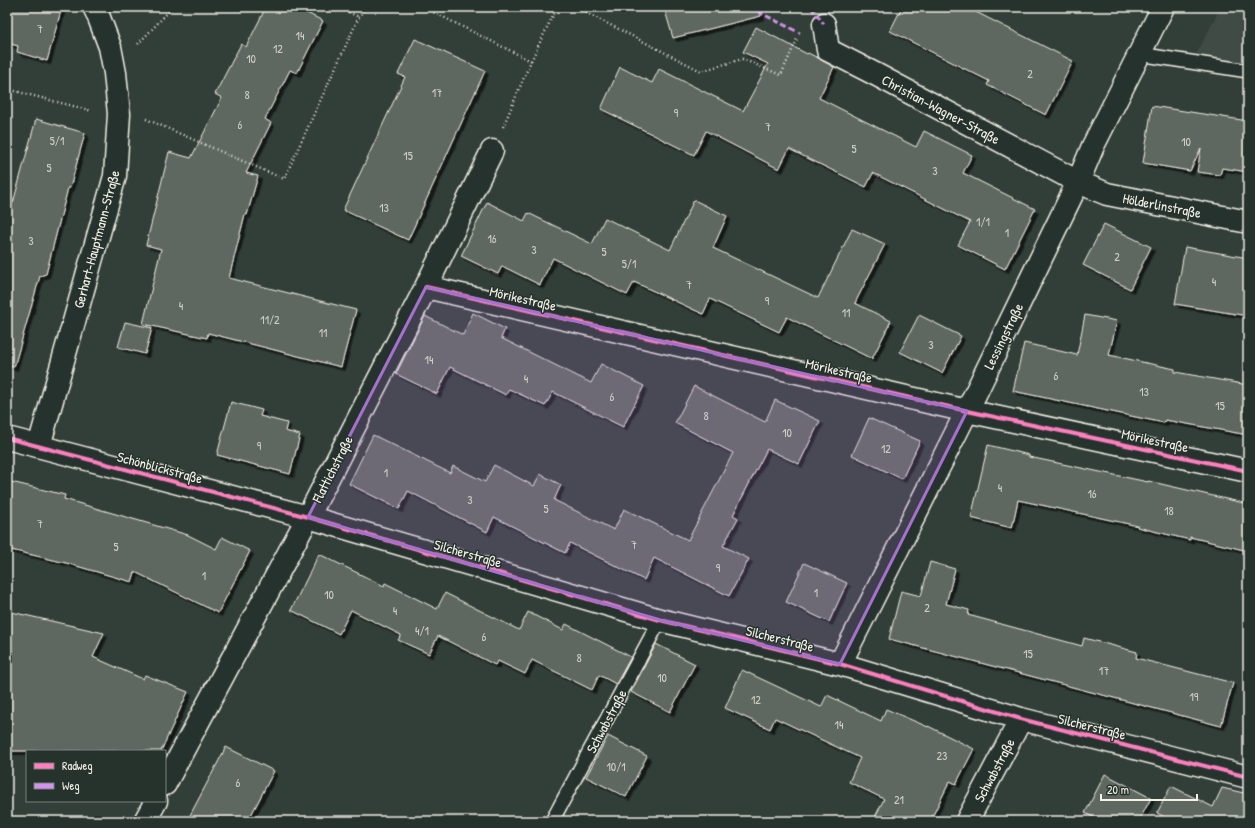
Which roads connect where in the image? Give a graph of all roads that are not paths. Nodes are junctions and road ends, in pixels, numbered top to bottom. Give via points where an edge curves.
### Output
1 (94, 7) edge
2 (1163, 7) edge
3 (824, 24) road end
4 (1139, 54) junction
5 (1248, 71) edge
6 (492, 151) road end
7 (1078, 182) junction
8 (1248, 222) edge
9 (426, 287) junction
10 (967, 411) junction
11 (7, 438) edge
12 (39, 446) junction
13 (1248, 471) edge
14 (308, 517) junction
15 (660, 620) junction
16 (840, 664) junction
17 (1021, 719) junction
18 (1248, 777) edge
19 (166, 782) edge
20 (155, 802) edge
21 (145, 821) edge
22 (552, 821) edge
23 (967, 821) edge

1 - 12 street, Gerhart-Hauptmann-Straße via 110,47 115,72 119,114 115,176
2 - 4 street, Lessingstraße
3 - 7 street, Christian-Wagner-Straße via 828,50
4 - 5 lane
4 - 7 street, Lessingstraße
6 - 9 street, Flattichstraße
7 - 8 street, Hölderlinstraße via 1107,194
7 - 10 street, Lessingstraße
9 - 10 street, Mörikestraße
9 - 14 street, Flattichstraße
10 - 13 street, Mörikestraße
10 - 16 street, Lessingstraße
11 - 12 street, Schönblickstraße
12 - 14 street, Schönblickstraße
14 - 15 street, Silcherstraße
14 - 19 street, Flattichstraße
15 - 16 street, Silcherstraße
15 - 22 lane, Schwabstraße
16 - 17 street, Silcherstraße
17 - 18 street, Silcherstraße
17 - 23 street, Schwabstraße
20 - 21 street

